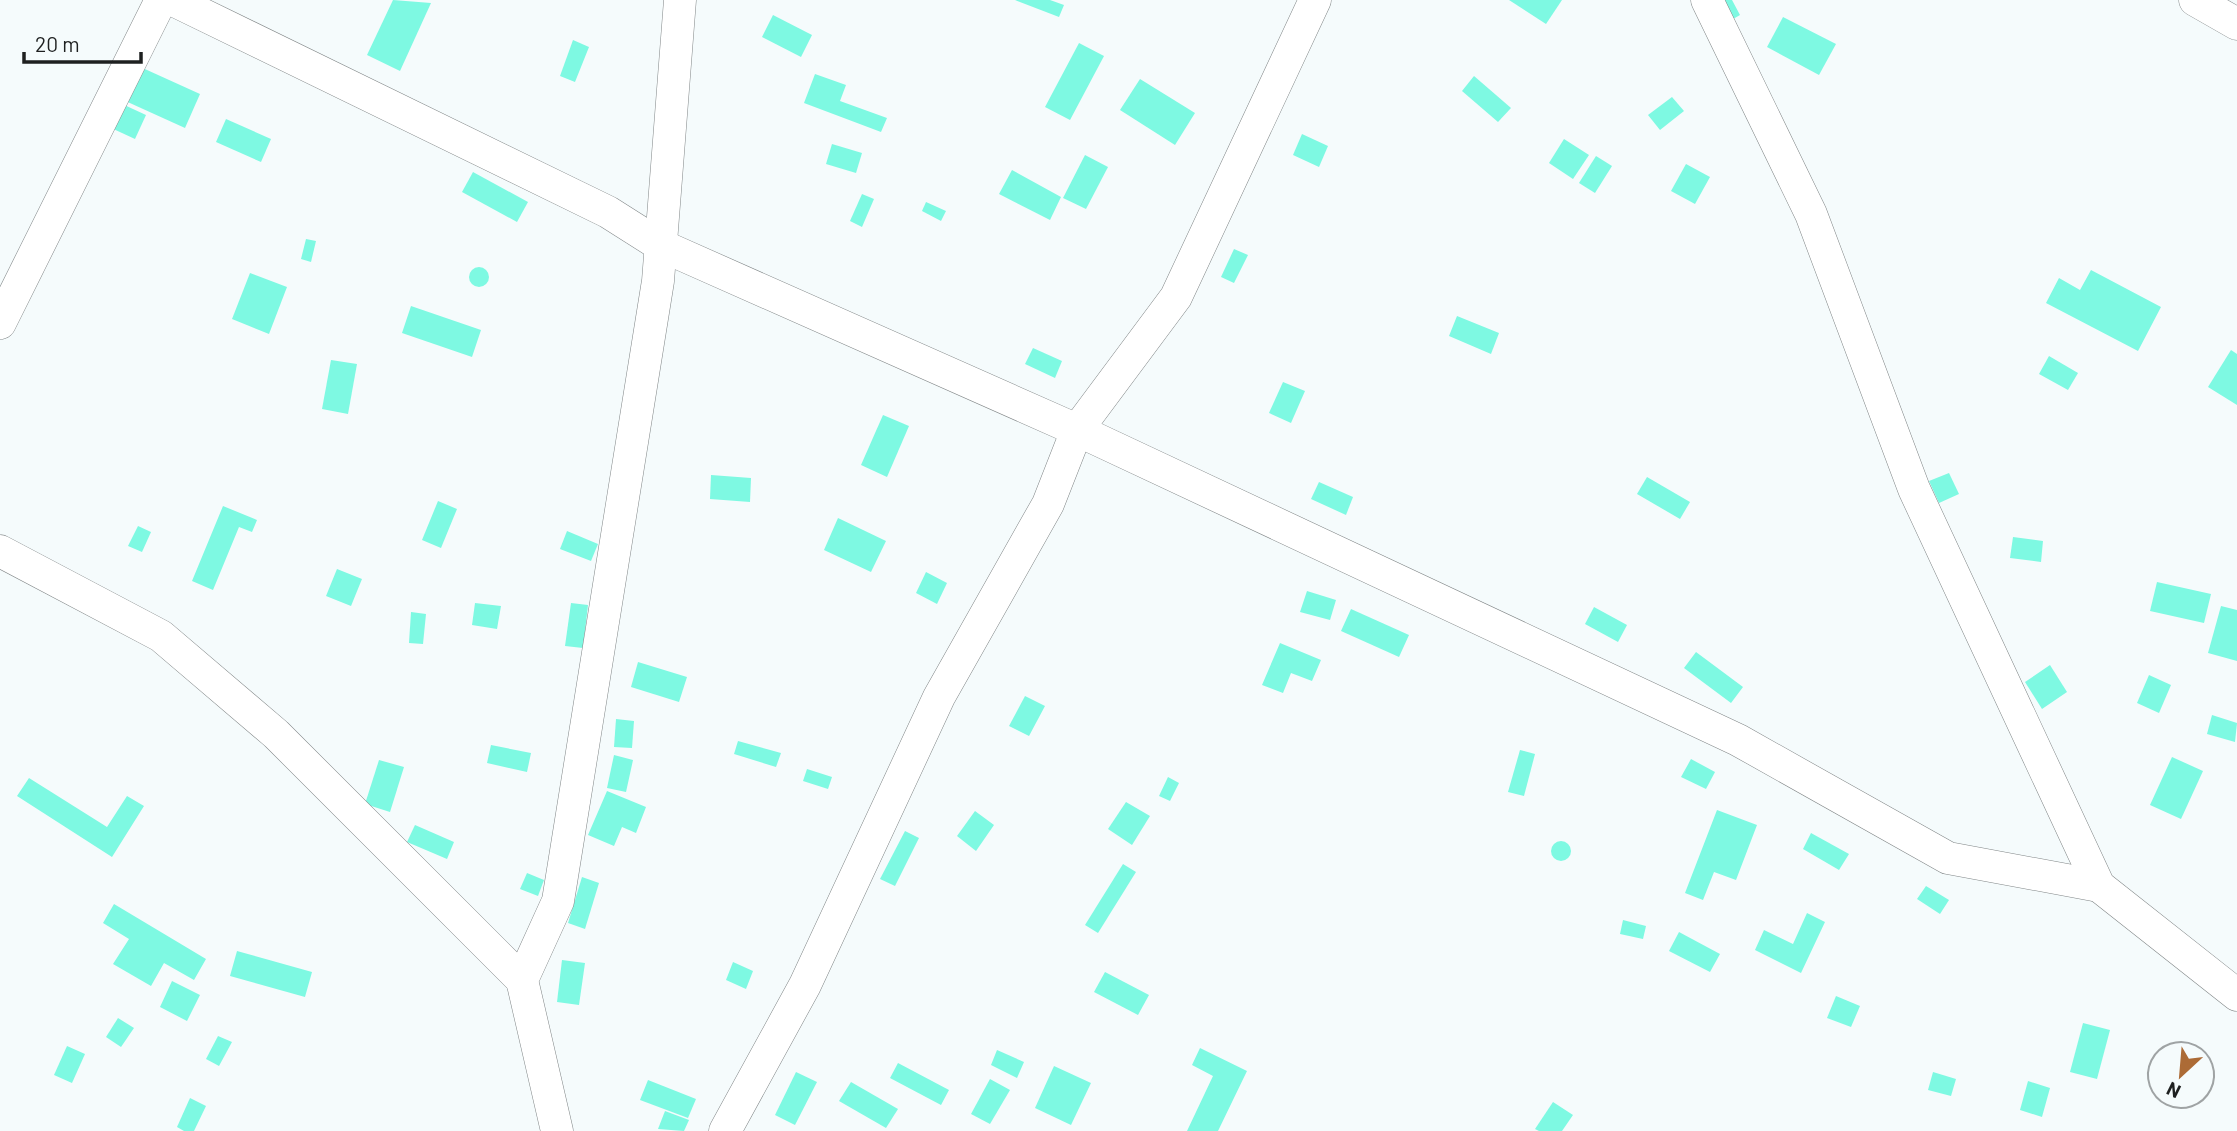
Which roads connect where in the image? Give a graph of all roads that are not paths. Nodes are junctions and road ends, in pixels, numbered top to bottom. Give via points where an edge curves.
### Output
1 (161, 0) edge
2 (173, 0) edge
3 (680, 0) edge
4 (1315, 0) edge
5 (1707, 0) edge
6 (2195, 0) edge
7 (2237, 24) edge
8 (660, 245) junction
9 (0, 323) edge
10 (1077, 430) junction
11 (0, 551) edge
12 (2099, 886) junction
13 (523, 980) junction
14 (2237, 995) edge
15 (557, 1131) edge
16 (724, 1131) edge

1 - 9 street
2 - 8 street via 608,212
3 - 8 street
4 - 10 street via 1176,297
5 - 12 street via 1811,214 1914,489
6 - 7 street
8 - 10 street
8 - 13 street via 656,295 558,901
10 - 12 street via 1738,740 1948,858
10 - 16 street via 1048,504 939,697 805,985
11 - 13 street via 161,636 275,734
12 - 14 street
13 - 15 street

